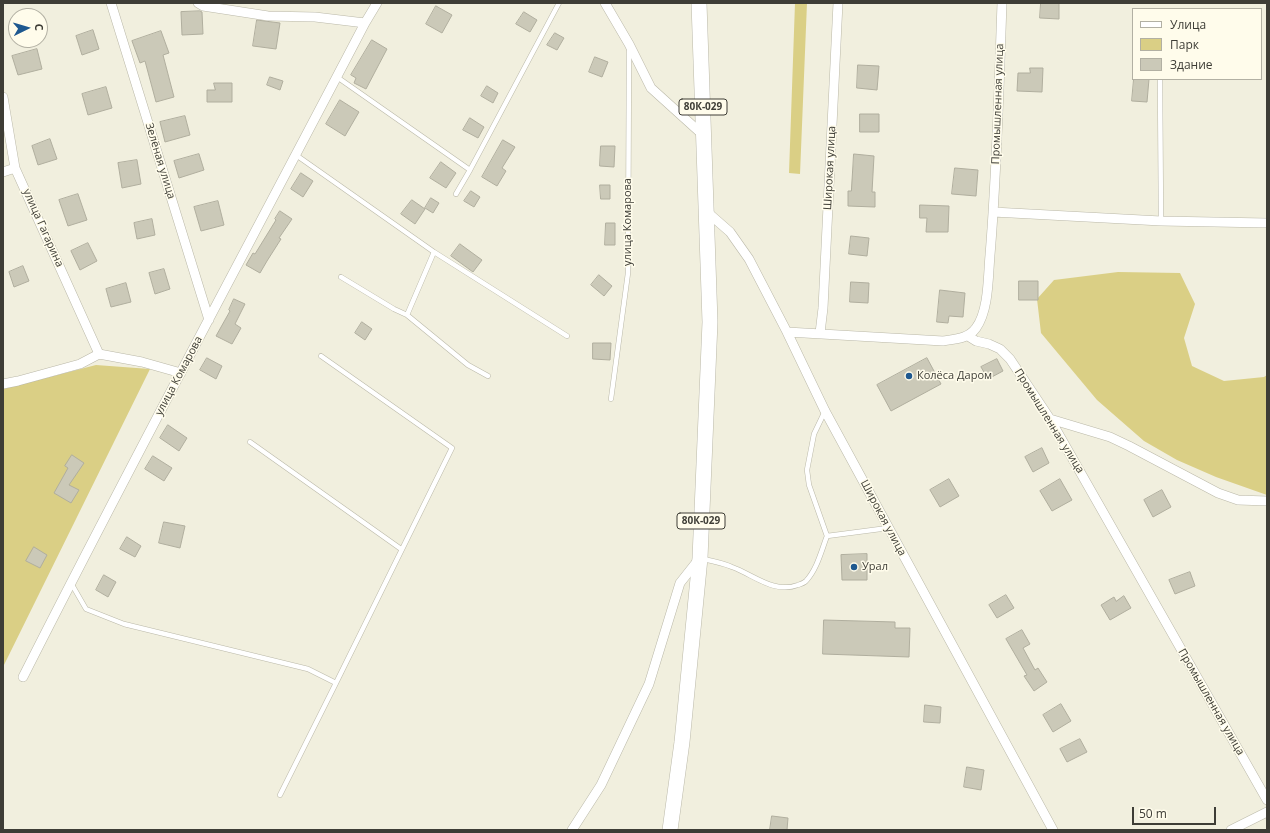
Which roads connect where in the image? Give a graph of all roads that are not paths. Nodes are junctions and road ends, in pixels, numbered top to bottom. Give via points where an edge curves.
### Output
1 (111, 3) edge
2 (198, 3) edge
3 (377, 3) edge
4 (559, 3) edge
5 (605, 3) edge
6 (699, 3) edge
7 (838, 3) edge
8 (1002, 3) edge
9 (365, 23) junction
10 (629, 44) junction
11 (337, 77) junction
12 (1160, 80) edge
13 (3, 97) edge
14 (704, 134) junction
15 (296, 155) junction
16 (15, 168) junction
17 (470, 170) junction
18 (3, 172) edge
19 (456, 194) dead end
20 (706, 211) junction
21 (994, 212) junction
22 (1161, 221) junction
23 (1267, 223) edge
24 (434, 252) junction
25 (341, 277) dead end
26 (407, 315) junction
27 (209, 320) junction
28 (787, 332) junction
29 (820, 333) junction
30 (567, 336) dead end
31 (968, 336) junction
32 (99, 354) junction
33 (321, 356) dead end
34 (181, 373) junction
35 (488, 376) dead end
36 (3, 384) edge
37 (611, 399) dead end
38 (825, 411) junction
39 (1050, 419) junction
40 (250, 442) dead end
41 (1267, 501) edge
42 (888, 528) junction
43 (827, 536) junction
44 (401, 549) junction
45 (700, 558) junction
46 (71, 583) junction
47 (23, 677) dead end
48 (336, 684) junction
49 (280, 795) dead end
50 (1267, 800) edge
51 (1267, 812) edge
52 (572, 830) edge
53 (670, 830) edge
54 (1053, 830) edge
55 (1231, 830) edge

1 - 27 street, Зелёная улица
2 - 9 street via 203,6 268,16 315,17
3 - 9 street, улица Комарова
4 - 17 lane
5 - 10 street
6 - 14 main road, 80К-029
7 - 29 street, Широкая улица
8 - 21 street, Промышленная улица
9 - 11 street, улица Комарова
10 - 14 street via 651,88
10 - 37 lane, улица Комарова via 628,273
11 - 15 street, улица Комарова
11 - 17 lane
12 - 22 lane
13 - 16 street, улица Гагарина
14 - 20 main road, 80К-029
15 - 24 lane
15 - 27 street, улица Комарова
16 - 18 street
16 - 32 street, улица Гагарина
17 - 19 lane
20 - 28 street, Широкая улица via 730,232 749,259
20 - 45 main road, 80К-029 via 710,322
21 - 22 street
21 - 31 street, Промышленная улица via 986,302 982,317
22 - 23 street
24 - 26 lane
24 - 30 lane
25 - 26 lane via 394,310
26 - 35 lane via 468,365
27 - 34 street, улица Комарова
28 - 29 street
28 - 38 street, Широкая улица
29 - 31 street via 943,341
31 - 39 street, Промышленная улица via 1000,349 1010,359
32 - 34 street
32 - 36 street via 80,364
33 - 44 lane via 452,448
34 - 46 street, улица Комарова
38 - 42 street, Широкая улица
38 - 43 lane via 814,434 807,470 809,485
39 - 41 street via 1110,437 1218,493 1238,500
39 - 50 street, Промышленная улица
40 - 44 lane
42 - 43 lane
42 - 54 street, Широкая улица
43 - 45 lane via 814,570 805,582 793,587 780,588 768,585 732,566
44 - 48 lane
45 - 52 street via 680,584 649,684 600,785
45 - 53 main road, 80К-029 via 682,742
46 - 47 street, улица Комарова
46 - 48 lane via 86,609 124,624 308,669
48 - 49 lane
51 - 55 street

